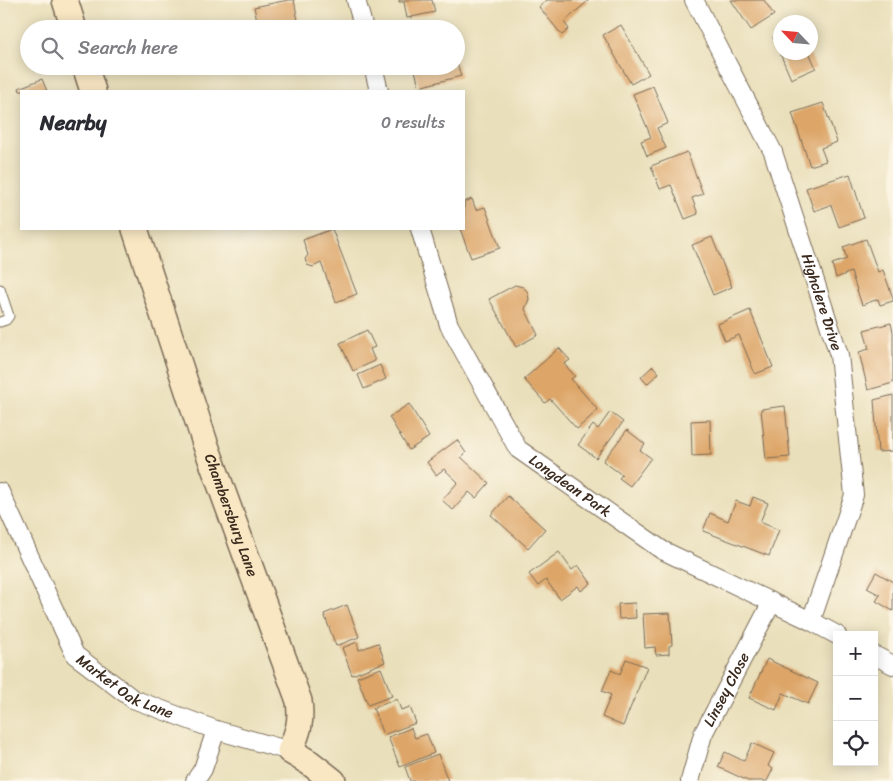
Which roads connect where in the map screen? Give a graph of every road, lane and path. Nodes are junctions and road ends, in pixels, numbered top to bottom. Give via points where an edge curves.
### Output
1 (66, 0) edge
2 (356, 0) edge
3 (694, 0) edge
4 (72, 20) edge
5 (362, 20) edge
6 (88, 75) edge
7 (375, 75) edge
8 (93, 90) edge
9 (379, 90) edge
10 (135, 230) edge
11 (420, 230) edge
12 (0, 289) edge
13 (0, 322) edge
14 (0, 492) edge
15 (772, 602) junction
16 (810, 621) junction
17 (833, 633) edge
18 (878, 657) edge
19 (893, 665) edge
20 (216, 730) junction
21 (290, 752) junction
22 (195, 781) edge
23 (333, 781) edge
24 (690, 781) edge

1 - 4 street
2 - 5 street
3 - 16 street, Highclere Drive via 773,152 839,355 854,495
6 - 8 street
7 - 9 street
10 - 21 street, Chambersbury Lane via 205,443 299,701 298,731
11 - 15 street, Longdean Park via 450,325 518,449 662,550
12 - 13 lane via 10,316
14 - 20 street, Market Oak Lane via 75,655 133,699
15 - 16 street, Longdean Park
15 - 24 street, Linsey Close via 703,734
16 - 17 street, Longdean Park
18 - 19 street
20 - 21 street, Market Oak Lane
20 - 22 street via 203,769
21 - 23 street

